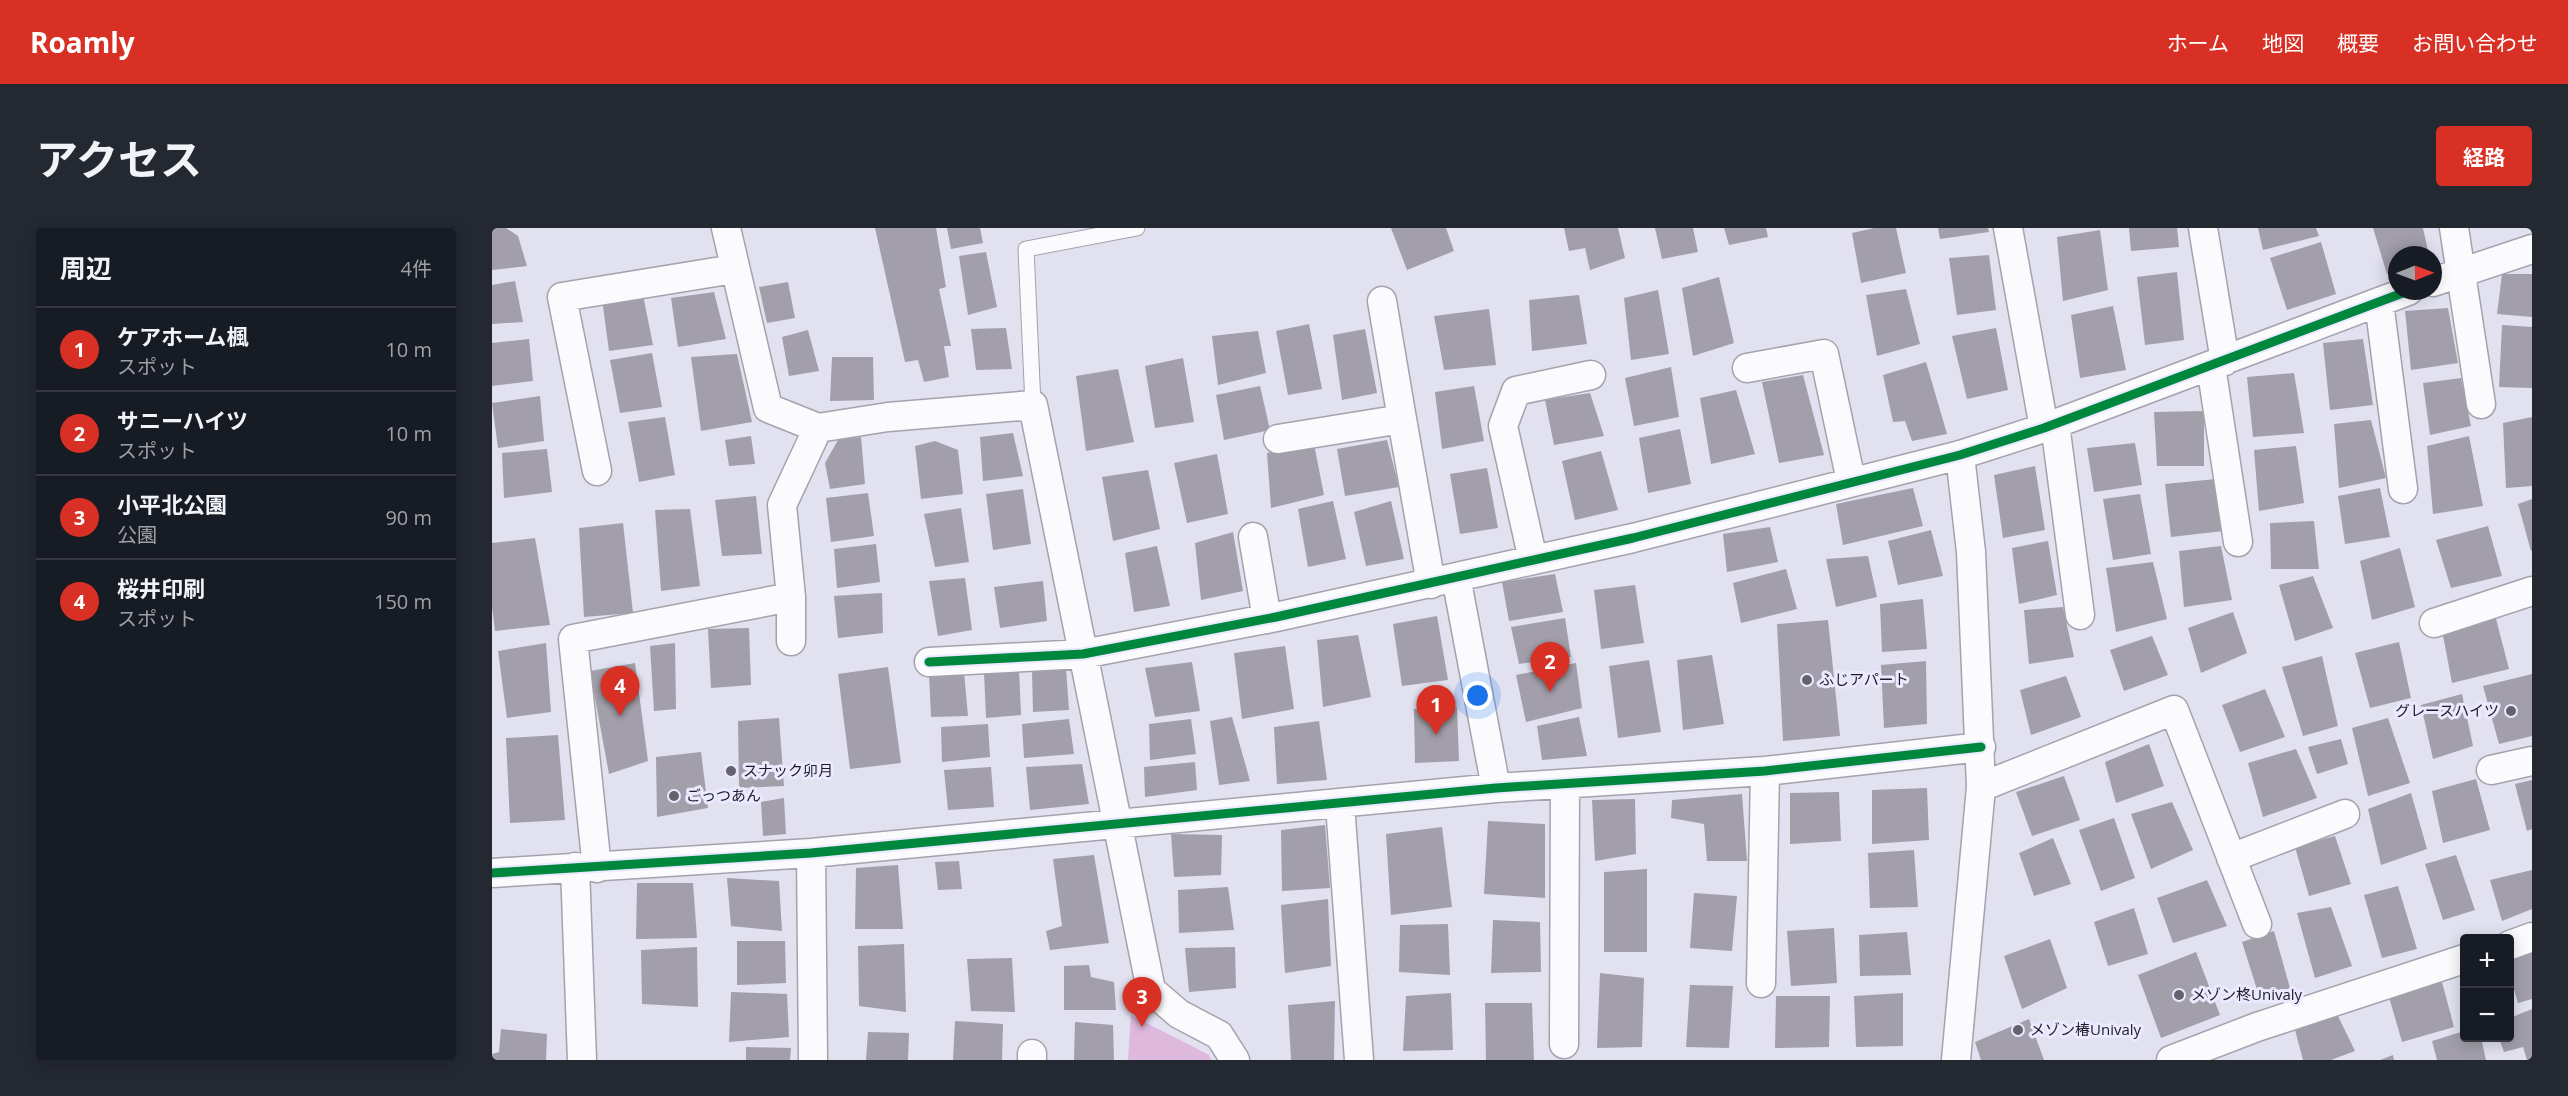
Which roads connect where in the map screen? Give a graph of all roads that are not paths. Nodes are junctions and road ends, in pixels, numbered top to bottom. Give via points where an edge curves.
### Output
1 (726, 228) edge
2 (1137, 228) edge
3 (2008, 228) edge
4 (2203, 228) edge
5 (2454, 228) edge
6 (2532, 249) edge
7 (734, 269) junction
8 (2462, 271) junction
9 (2442, 279) edge
10 (2388, 299) edge
11 (1382, 301) dead end
12 (2379, 302) junction
13 (2218, 364) junction
14 (1747, 368) dead end
15 (1591, 375) dead end
16 (2481, 404) dead end
17 (1033, 405) junction
18 (1402, 419) junction
19 (2049, 426) junction
20 (818, 429) junction
21 (1278, 439) dead end
22 (1960, 455) junction
23 (597, 471) dead end
24 (1851, 481) junction
25 (2403, 489) dead end
26 (1253, 537) dead end
27 (2238, 542) dead end
28 (1533, 560) junction
29 (1443, 581) junction
30 (2532, 591) edge
31 (791, 597) junction
32 (2080, 615) dead end
33 (1267, 619) junction
34 (2434, 622) dead end
35 (791, 640) dead end
36 (1083, 654) junction
37 (929, 662) dead end
38 (1981, 747) junction
39 (2532, 761) edge
40 (1765, 771) junction
41 (2491, 771) dead end
42 (1565, 784) junction
43 (1981, 787) junction
44 (1496, 788) junction
45 (1340, 805) junction
46 (2345, 814) dead end
47 (1119, 823) junction
48 (811, 853) junction
49 (2231, 858) junction
50 (586, 868) junction
51 (492, 873) edge
52 (2257, 924) dead end
53 (2532, 938) edge
54 (2514, 944) edge
55 (2460, 960) edge
56 (1761, 983) dead end
57 (1564, 1044) dead end
58 (582, 1060) edge
59 (813, 1060) edge
60 (1235, 1060) edge
61 (1359, 1060) edge
62 (1956, 1060) edge
63 (2170, 1060) edge

1 - 7 street
2 - 17 lane via 1026,249
3 - 19 street
4 - 13 street
5 - 8 street
6 - 8 street
7 - 20 street via 768,408
7 - 23 street via 562,297
8 - 9 street
8 - 16 street
10 - 12 street
11 - 18 street
12 - 13 street
12 - 25 street
13 - 19 street
13 - 27 street
14 - 24 street via 1824,354
15 - 28 street via 1516,391 1503,426
17 - 20 street via 888,417
17 - 36 street
18 - 21 street
18 - 29 street
19 - 22 street
19 - 32 street
20 - 31 street via 782,505
22 - 24 street
22 - 38 street via 1971,552
24 - 28 street
26 - 33 street
28 - 29 street
29 - 33 street
29 - 44 street
30 - 34 street
31 - 35 street
31 - 50 street via 573,639
33 - 36 street
36 - 37 street
36 - 47 street
38 - 40 street
38 - 43 street
39 - 41 street
40 - 42 street
40 - 56 street
42 - 44 street
42 - 57 street
43 - 49 street via 2174,710
43 - 62 street
44 - 45 street
45 - 47 street
45 - 61 street
46 - 49 street
47 - 48 street
47 - 60 street via 1151,990 1179,1014 1219,1035
48 - 50 street
48 - 59 street
49 - 52 street
50 - 51 street
50 - 58 street
53 - 54 street
55 - 63 street

